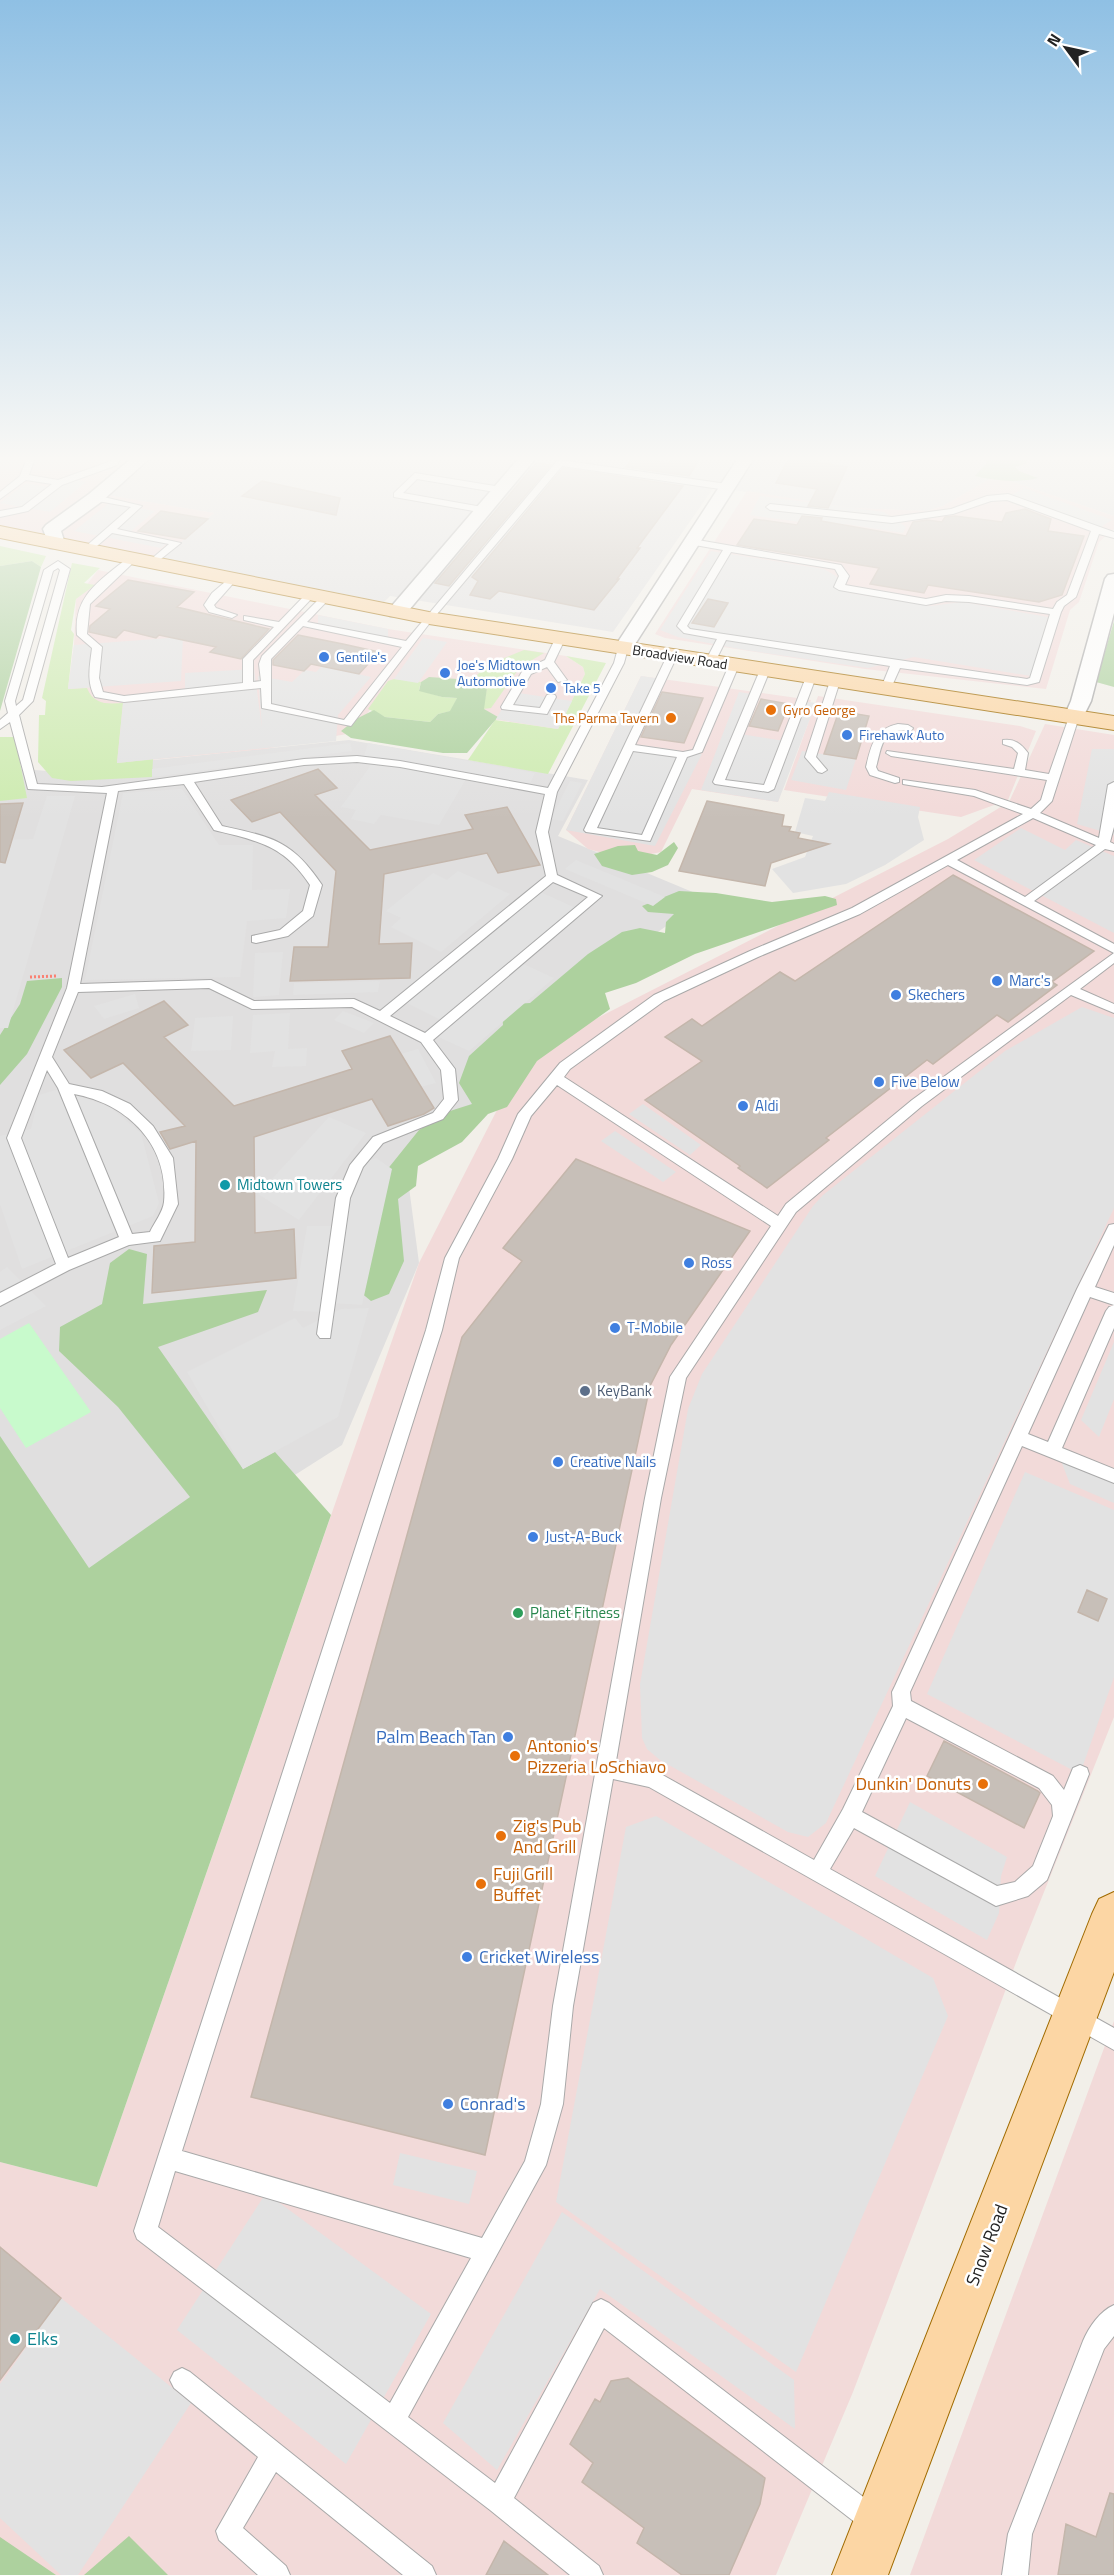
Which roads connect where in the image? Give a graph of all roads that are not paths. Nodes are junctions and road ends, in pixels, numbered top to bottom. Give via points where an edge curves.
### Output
1 (47, 578) edge
2 (62, 578) edge
3 (114, 578) edge
4 (228, 578) edge
5 (426, 578) edge
6 (463, 578) edge
7 (668, 578) edge
8 (711, 578) edge
9 (843, 578) edge
10 (1078, 578) edge
11 (232, 579) junction
12 (1114, 579) edge
13 (318, 597) junction
14 (1111, 601) edge
15 (397, 612) junction
16 (1056, 612) junction
17 (232, 615) dead end
18 (247, 618) dead end
19 (429, 618) junction
20 (300, 623) junction
21 (281, 625) junction
22 (723, 637) junction
23 (560, 639) junction
24 (408, 645) junction
25 (623, 648) junction
26 (672, 656) junction
27 (549, 662) junction
28 (710, 662) junction
29 (896, 664) junction
30 (734, 665) junction
31 (765, 670) junction
32 (811, 677) junction
33 (562, 680) dead end
34 (835, 681) junction
35 (266, 684) junction
36 (248, 686) junction
37 (886, 688) junction
38 (551, 697) dead end
39 (15, 713) junction
40 (1074, 717) junction
41 (1114, 723) edge
42 (0, 726) edge
43 (908, 728) dead end
44 (1007, 742) dead end
45 (628, 747) junction
46 (891, 753) dead end
47 (683, 755) junction
48 (822, 770) dead end
49 (1018, 772) junction
50 (1053, 778) junction
51 (187, 780) junction
52 (895, 780) dead end
53 (907, 782) dead end
54 (1114, 785) edge
55 (113, 789) junction
56 (551, 792) junction
57 (1032, 814) junction
58 (1111, 823) edge
59 (1109, 846) edge
60 (948, 861) junction
61 (552, 877) junction
62 (1026, 902) junction
63 (256, 939) dead end
64 (1114, 949) edge
65 (1114, 957) edge
66 (1098, 971) junction
67 (1114, 977) edge
68 (73, 988) junction
69 (1072, 990) junction
70 (1114, 1009) edge
71 (381, 1016) junction
72 (426, 1039) junction
73 (46, 1058) junction
74 (556, 1078) junction
75 (65, 1088) junction
76 (780, 1225) junction
77 (1112, 1238) edge
78 (127, 1240) junction
79 (64, 1266) junction
80 (1085, 1288) junction
81 (1114, 1299) edge
82 (0, 1300) edge
83 (1114, 1311) edge
84 (325, 1334) dead end
85 (1017, 1437) junction
86 (1052, 1452) junction
87 (1114, 1476) edge
88 (902, 1706) junction
89 (606, 1768) junction
90 (1080, 1774) dead end
91 (850, 1816) junction
92 (1063, 1817) junction
93 (818, 1872) junction
94 (1114, 1914) edge
95 (1094, 2028) edge
96 (168, 2158) junction
97 (488, 2251) junction
98 (1114, 2317) edge
99 (182, 2380) dead end
100 (393, 2420) junction
101 (273, 2454) junction
102 (499, 2501) junction
103 (879, 2524) junction
104 (277, 2575) edge
105 (423, 2575) edge
106 (590, 2575) edge
107 (860, 2575) edge
108 (1015, 2575) edge

1 - 39 lane via 10,701
2 - 39 lane via 28,701
3 - 36 lane via 85,603 81,625 82,635 97,647 94,689 99,695 124,699
4 - 11 main road, Broadview Road
5 - 15 street
6 - 19 lane
7 - 25 street
8 - 22 lane via 682,626 687,631
9 - 16 lane via 839,587 926,602 969,599
10 - 16 lane via 1071,597
11 - 13 main road, Broadview Road
11 - 17 lane via 209,605 212,610
12 - 14 street
13 - 15 main road, Broadview Road
13 - 20 lane
13 - 21 lane
14 - 40 street
15 - 19 main road, Broadview Road
16 - 29 lane via 1035,680
18 - 21 lane
19 - 23 main road, Broadview Road
19 - 24 lane
20 - 24 lane
20 - 35 lane via 266,658
21 - 36 lane via 248,659
22 - 28 lane
22 - 29 lane
23 - 25 main road, Broadview Road
23 - 27 lane
24 - 35 lane via 347,724 266,706
25 - 26 main road, Broadview Road
25 - 56 lane via 619,663
26 - 28 main road, Broadview Road
26 - 45 lane
27 - 33 lane
27 - 38 lane via 527,672 506,707 543,712
28 - 30 main road, Broadview Road
29 - 37 lane
30 - 31 main road, Broadview Road
30 - 47 lane via 697,752
31 - 32 main road, Broadview Road
31 - 32 lane via 719,782 768,789
32 - 34 main road, Broadview Road
34 - 37 main road, Broadview Road
34 - 48 lane via 810,757
35 - 36 lane
37 - 40 main road, Broadview Road
39 - 42 lane
39 - 55 lane via 32,787
40 - 41 main road, Broadview Road
40 - 50 lane
43 - 52 lane via 887,728 881,734 871,767 874,773
44 - 49 lane via 1023,753
45 - 47 lane
45 - 47 lane via 590,830 646,839
46 - 49 lane
49 - 50 lane
50 - 57 lane via 1046,801
51 - 55 lane
51 - 56 lane via 304,762 357,759
51 - 63 lane via 218,828 286,848 305,866 316,885 309,913 284,933
53 - 57 lane via 975,794
54 - 58 lane
55 - 68 lane
56 - 61 lane via 542,832
57 - 59 lane
57 - 60 lane
58 - 59 lane
59 - 62 lane
60 - 62 lane
60 - 74 lane via 856,911 659,998 565,1066
61 - 71 lane
61 - 72 lane via 596,896
62 - 64 lane
65 - 66 lane
66 - 67 lane
66 - 69 lane
68 - 71 lane via 211,984 252,1005 354,1003
68 - 73 lane
69 - 70 lane
69 - 76 lane via 910,1109 792,1208
71 - 72 lane
72 - 84 lane via 448,1069 451,1100 438,1116 378,1140 357,1166 342,1198
73 - 75 lane
73 - 79 lane via 14,1138
74 - 76 lane
74 - 96 lane via 525,1114 452,1258 434,1330
75 - 78 lane
75 - 78 lane via 97,1094 125,1107 148,1129 168,1162 171,1204 155,1237
76 - 89 lane via 678,1377
77 - 80 lane
78 - 79 lane
79 - 82 lane
80 - 81 lane
80 - 85 lane
83 - 86 lane
85 - 86 lane
85 - 88 lane via 901,1692
86 - 87 lane
88 - 91 lane
88 - 92 lane via 1046,1782 1061,1802
89 - 93 lane via 652,1779
89 - 97 lane via 563,2006 552,2104 535,2165
90 - 92 lane
91 - 92 lane via 996,1896 1019,1892 1032,1884
91 - 93 lane
93 - 95 lane
94 - 95 main road, Snow Road
95 - 103 main road, Snow Road
96 - 97 lane
96 - 100 lane via 145,2231
97 - 100 lane
98 - 108 lane via 1095,2341 1024,2523
99 - 101 lane
100 - 102 lane
101 - 104 lane via 228,2531
101 - 105 lane
102 - 103 lane via 601,2311
102 - 106 lane
103 - 107 main road, Snow Road

